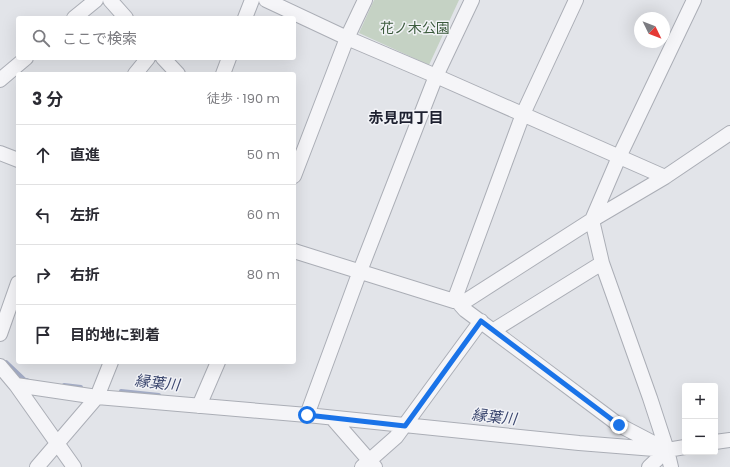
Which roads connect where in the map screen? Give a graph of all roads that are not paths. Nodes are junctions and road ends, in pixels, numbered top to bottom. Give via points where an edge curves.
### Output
1 (96, 0) edge
2 (110, 0) edge
3 (252, 0) edge
4 (266, 0) edge
5 (365, 0) edge
6 (472, 0) edge
7 (576, 0) edge
8 (694, 0) edge
9 (76, 16) edge
10 (124, 16) edge
11 (246, 16) edge
12 (348, 38) junction
13 (24, 60) edge
14 (146, 60) edge
15 (165, 60) edge
16 (228, 60) edge
17 (137, 72) edge
18 (176, 72) edge
19 (224, 72) edge
20 (436, 76) junction
21 (0, 80) edge
22 (523, 114) junction
23 (730, 133) edge
24 (0, 153) edge
25 (619, 157) junction
26 (16, 159) edge
27 (296, 171) edge
28 (665, 177) junction
29 (592, 220) junction
30 (296, 252) edge
31 (602, 263) junction
32 (360, 271) junction
33 (16, 289) edge
34 (456, 301) junction
35 (481, 321) junction
36 (494, 330) junction
37 (0, 334) edge
38 (110, 364) edge
39 (217, 364) edge
40 (0, 366) edge
41 (8, 382) edge
42 (97, 397) junction
43 (199, 406) junction
44 (307, 415) junction
45 (333, 418) junction
46 (405, 426) junction
47 (730, 440) edge
48 (718, 442) edge
49 (58, 443) junction
50 (682, 448) edge
51 (667, 450) junction
52 (369, 465) edge
53 (37, 467) edge
54 (74, 467) edge
55 (649, 467) edge
56 (671, 467) edge

1 - 9 street
2 - 10 street
3 - 11 street
4 - 12 street
5 - 12 street
6 - 20 street
7 - 22 street
8 - 25 street
12 - 20 street
12 - 27 street
13 - 21 street
14 - 17 street
15 - 18 street
16 - 19 street
20 - 22 street
20 - 32 street
22 - 25 street
22 - 34 street
23 - 28 street
24 - 26 street
25 - 28 street
25 - 29 street
28 - 29 street
29 - 31 street
29 - 34 street via 464,302
30 - 32 street
31 - 36 street
31 - 51 street
32 - 34 street
32 - 44 street
33 - 37 street
34 - 35 street
35 - 36 street
35 - 46 street
36 - 51 street via 619,425
38 - 42 street
39 - 43 street
40 - 41 street
41 - 42 street
41 - 49 street
42 - 43 street
42 - 49 street
43 - 44 street
44 - 45 street
45 - 46 street
45 - 52 street
46 - 51 street
46 - 52 street
47 - 48 street
49 - 53 street
49 - 54 street
50 - 51 street
51 - 55 street
51 - 56 street

